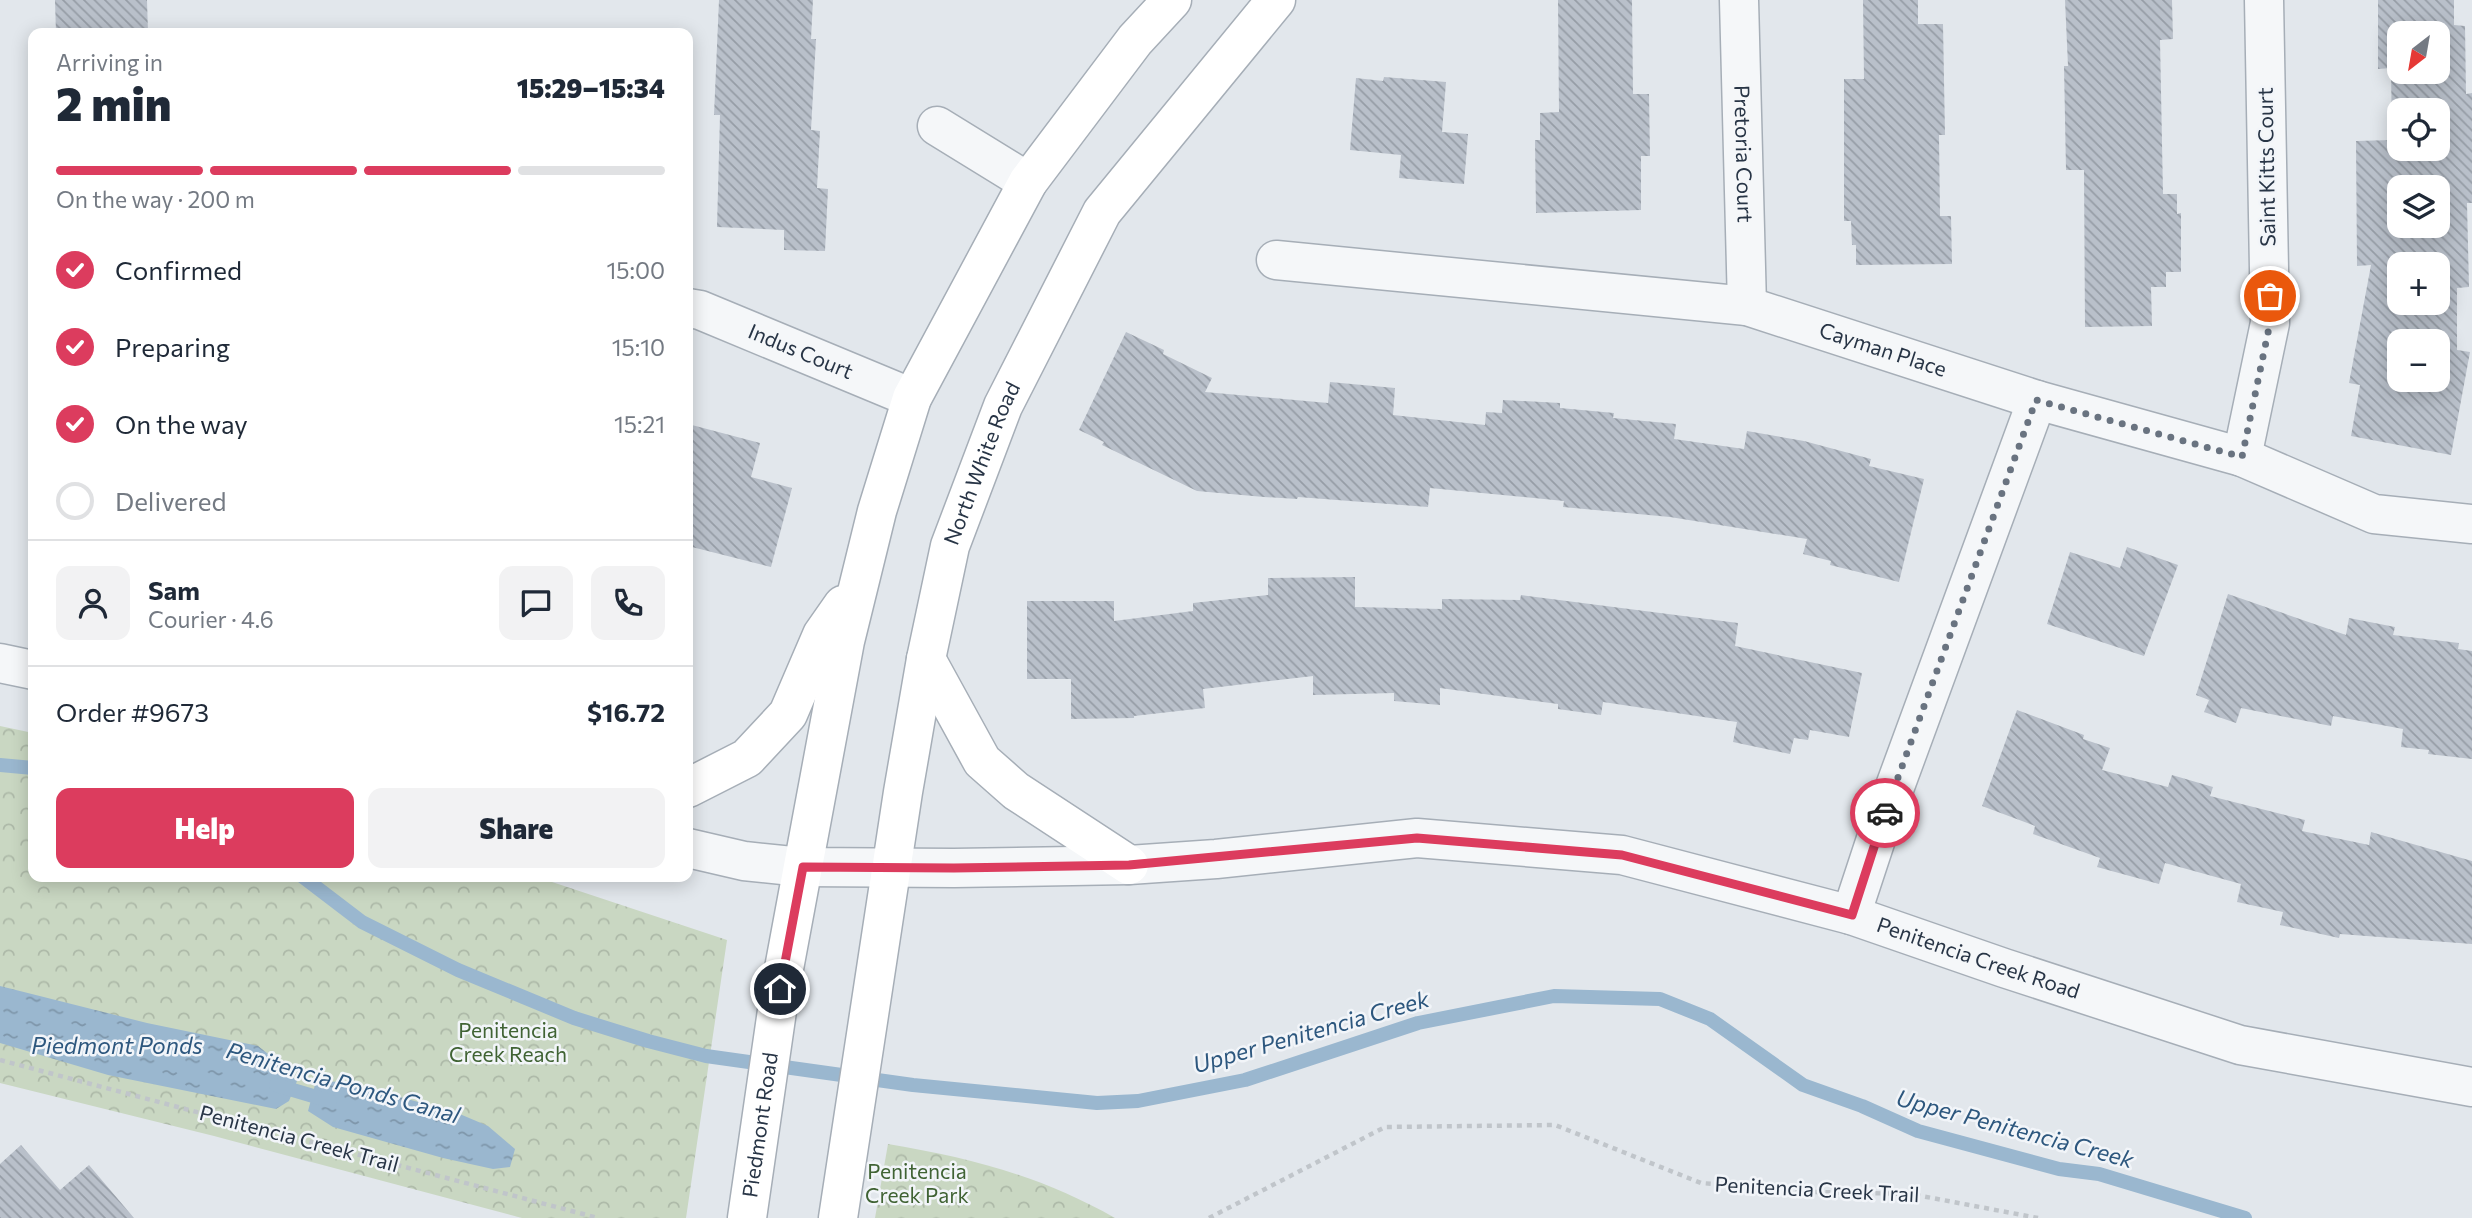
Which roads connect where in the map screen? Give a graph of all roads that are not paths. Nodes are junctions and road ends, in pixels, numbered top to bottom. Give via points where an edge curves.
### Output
1 (1172, 0) edge
2 (1276, 0) edge
3 (1739, 0) edge
4 (2264, 0) edge
5 (937, 126) dead end
6 (1028, 181) junction
7 (1276, 260) dead end
8 (1747, 306) junction
9 (693, 309) edge
10 (912, 398) junction
11 (2036, 400) junction
12 (2242, 457) junction
13 (2472, 524) edge
14 (860, 581) junction
15 (926, 659) junction
16 (0, 663) edge
17 (28, 669) edge
18 (693, 785) edge
19 (693, 849) edge
20 (1129, 865) junction
21 (803, 867) junction
22 (892, 867) junction
23 (1852, 915) junction
24 (2472, 1087) edge
25 (747, 1217) edge
26 (838, 1218) edge

1 - 6 main road via 1135,40
2 - 15 main road, North White Road via 1102,212 1003,406 950,546
3 - 8 street, Pretoria Court
4 - 12 street, Saint Kitts Court via 2270,323
5 - 6 street
6 - 10 main road
7 - 8 street, Cayman Place
8 - 11 street, Cayman Place
9 - 10 street, Indus Court
10 - 14 main road
11 - 12 street, Cayman Place
11 - 23 street
12 - 13 street, Cayman Place via 2374,514
14 - 18 main road via 822,635 788,714 747,758
14 - 21 main road
15 - 20 main road via 982,761 1016,791
15 - 22 main road, North White Road
16 - 17 street
19 - 21 street, Penitencia Creek Road
20 - 22 street, Penitencia Creek Road
20 - 23 street, Penitencia Creek Road via 1417,838 1622,855
21 - 22 street, Penitencia Creek Road
21 - 25 main road, Piedmont Road
22 - 26 main road, North White Road
23 - 24 street, Penitencia Creek Road via 2240,1045

